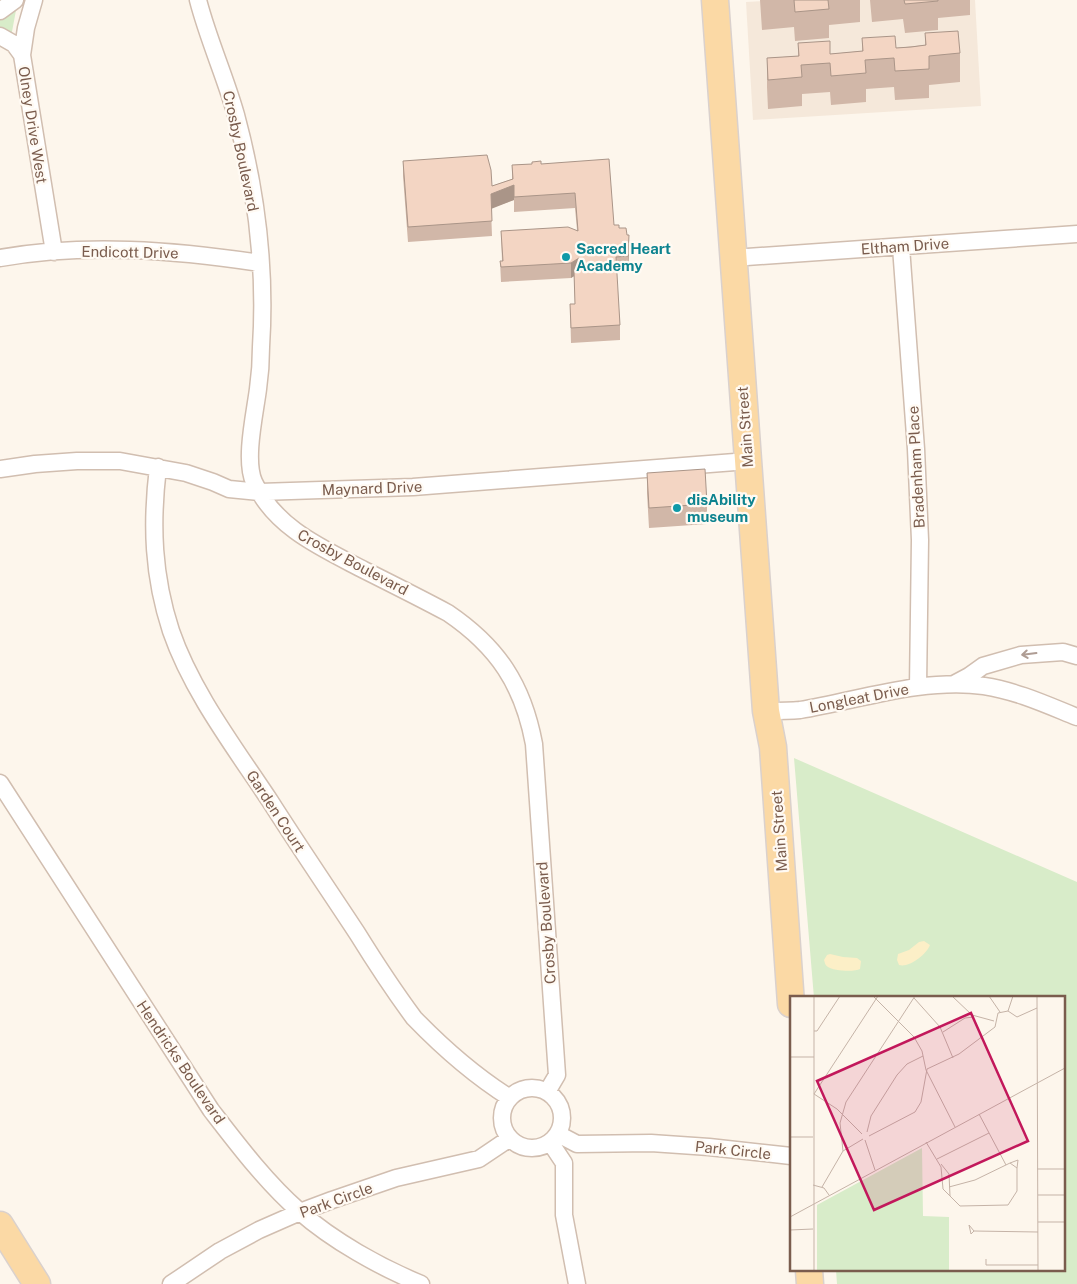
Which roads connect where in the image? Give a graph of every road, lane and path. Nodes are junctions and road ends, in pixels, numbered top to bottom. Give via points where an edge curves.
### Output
1 (15, 0) edge
2 (34, 0) edge
3 (198, 0) edge
4 (715, 0) edge
5 (0, 10) edge
6 (0, 36) edge
7 (22, 55) junction
8 (1077, 234) edge
9 (901, 247) junction
10 (54, 252) junction
11 (0, 258) edge
12 (733, 258) junction
13 (260, 263) junction
14 (748, 461) junction
15 (158, 468) junction
16 (0, 469) edge
17 (260, 492) junction
18 (1077, 656) edge
19 (952, 684) junction
20 (918, 687) junction
21 (766, 712) junction
22 (1077, 718) edge
23 (0, 784) edge
24 (790, 996) edge
25 (547, 1092) junction
26 (510, 1098) junction
27 (510, 1138) junction
28 (554, 1138) junction
29 (790, 1156) edge
30 (300, 1212) junction
31 (0, 1225) edge
32 (26, 1273) edge
33 (37, 1284) edge
34 (171, 1284) edge
35 (421, 1284) edge
36 (577, 1284) edge

1 - 5 street
2 - 7 street, Olney Drive West
3 - 13 street, Crosby Boulevard via 236,115 247,164
4 - 12 main road, Main Street
6 - 7 street via 14,44
7 - 10 street, Olney Drive West
8 - 9 street, Eltham Drive
9 - 12 street, Eltham Drive
9 - 20 street, Bradenham Place via 920,540
10 - 11 street, Endicott Drive
10 - 13 street, Endicott Drive via 157,251
12 - 14 main road, Main Street
13 - 17 street, Crosby Boulevard via 262,345 249,462
14 - 17 street, Maynard Drive via 414,487
14 - 21 main road, Main Street
15 - 16 street, Maynard Drive via 120,461 77,461
15 - 17 street, Maynard Drive via 186,473 229,489
15 - 26 street, Garden Court via 153,539 156,571 172,632 187,668 209,707 406,1007 433,1038
17 - 25 street, Crosby Boulevard via 270,507 299,534 468,626 486,642 518,689 530,720 534,744 557,1075
18 -> 19 street, Longleat Drive via 1063,652 1021,655 983,666
19 - 20 street, Longleat Drive
19 - 22 street, Longleat Drive via 983,686 1024,696
20 - 21 street, Longleat Drive via 798,710
21 - 24 main road, Main Street via 773,747
23 - 30 street, Hendricks Boulevard via 211,1110 238,1146
25 - 26 street via 532,1088
25 - 28 street via 554,1098 562,1115
26 - 27 street via 502,1122
27 - 28 street via 516,1144 534,1148
27 - 30 street, Park Circle via 479,1159 396,1178
28 - 29 street, Park Circle via 577,1144 661,1144
28 - 36 street via 564,1163 564,1215
30 - 34 street, Park Circle via 220,1251
30 - 35 street, Hendricks Boulevard via 365,1257
31 - 32 main road
32 - 33 main road

